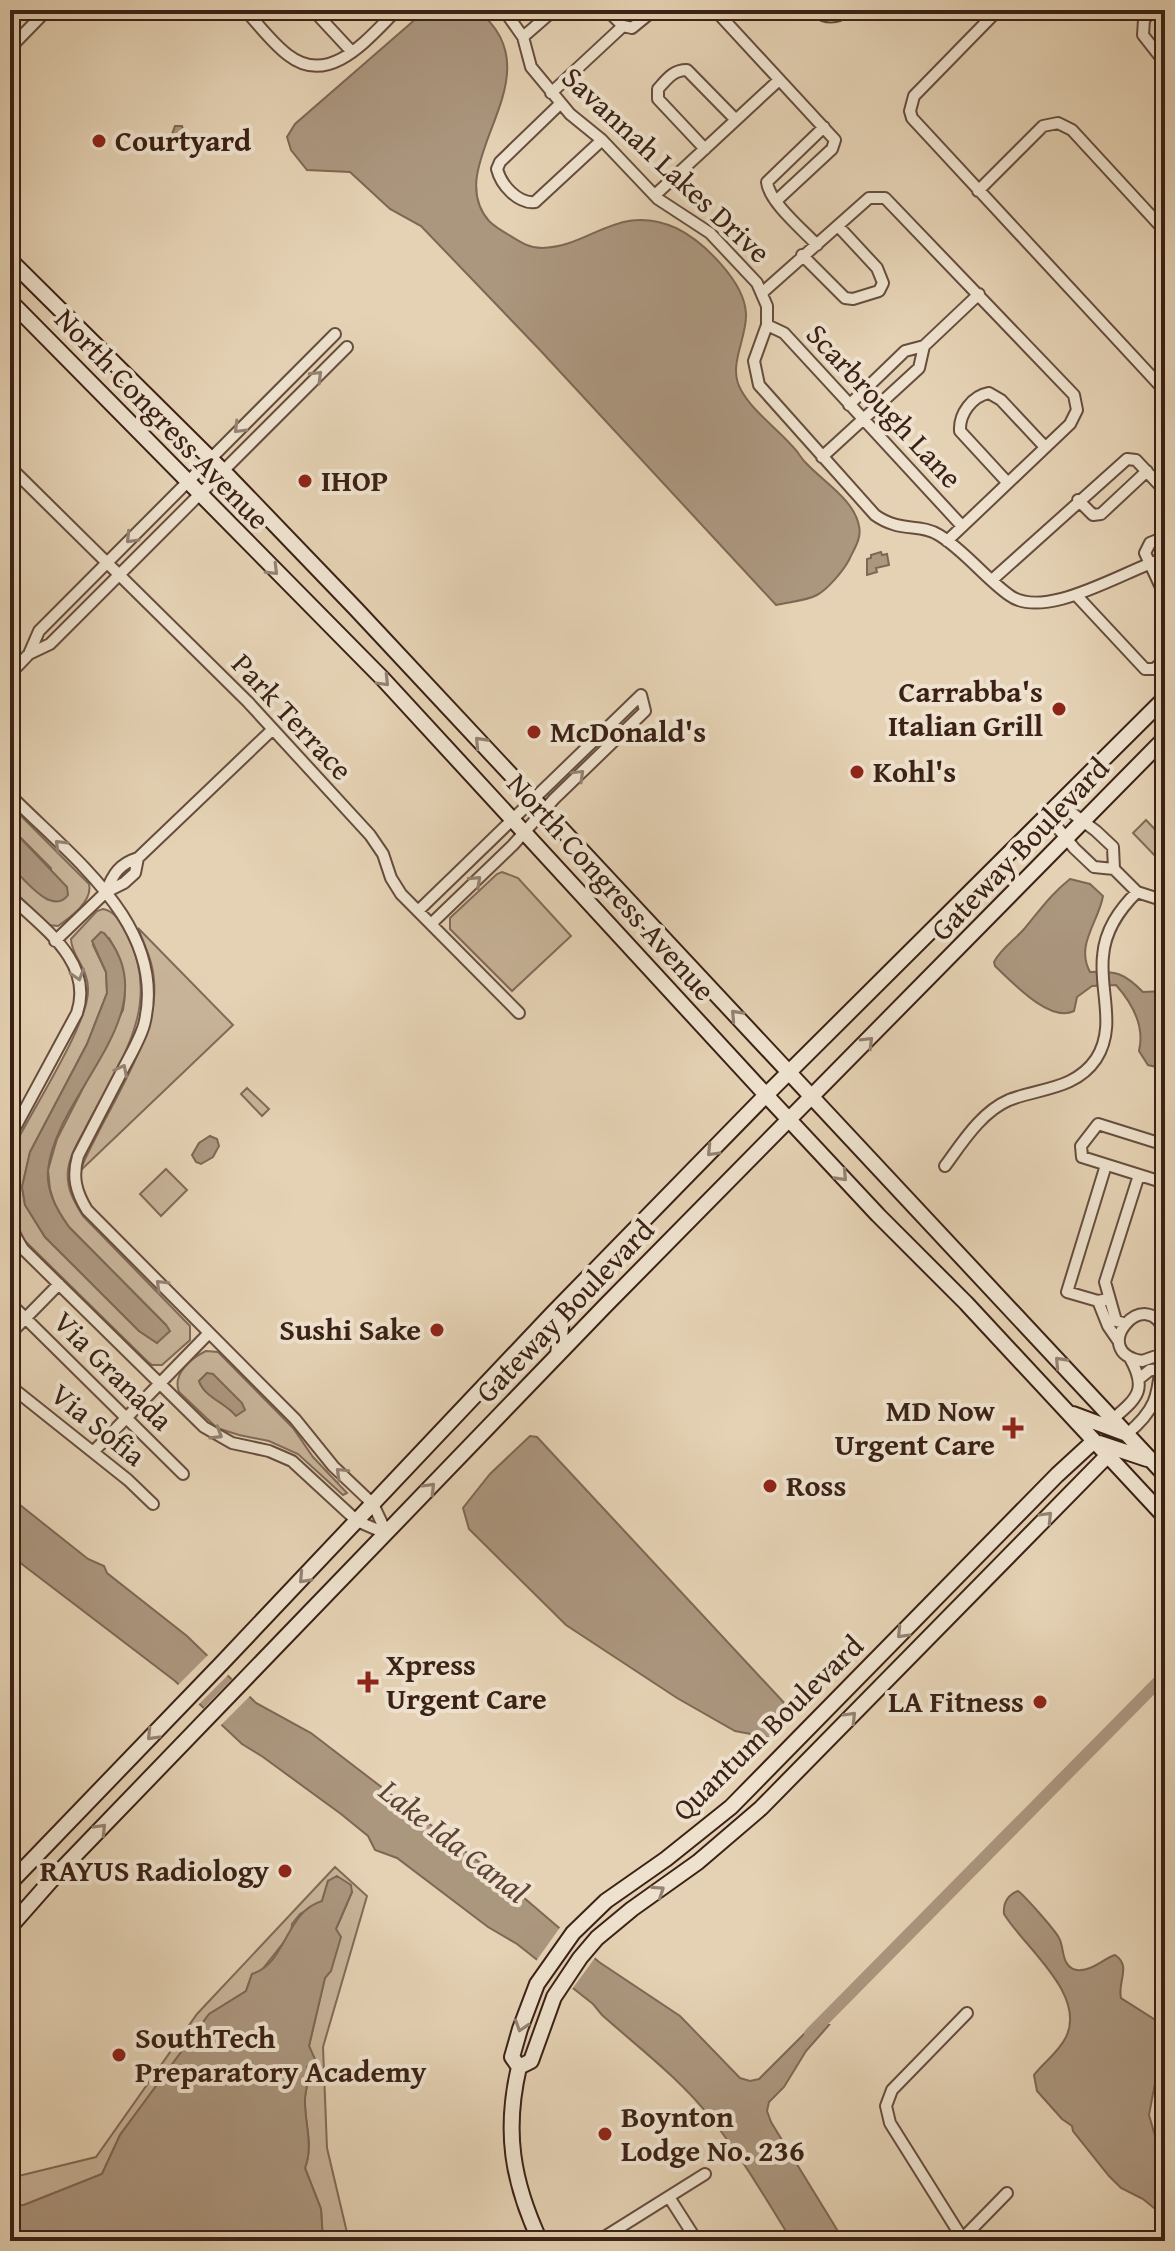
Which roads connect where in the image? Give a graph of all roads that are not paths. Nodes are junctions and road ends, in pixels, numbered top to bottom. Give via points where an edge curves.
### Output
1 (47, 10) edge
2 (245, 10) edge
3 (313, 10) edge
4 (504, 10) edge
5 (554, 10) edge
6 (613, 10) edge
7 (654, 10) edge
8 (715, 10) edge
9 (814, 10) edge
10 (847, 10) edge
11 (998, 10) edge
12 (1152, 10) edge
13 (394, 11) edge
14 (623, 26) junction
15 (523, 37) junction
16 (10, 48) edge
17 (352, 52) junction
18 (1165, 63) edge
19 (779, 80) junction
20 (551, 93) junction
21 (560, 104) junction
22 (736, 120) junction
23 (824, 127) junction
24 (602, 140) junction
25 (705, 149) junction
26 (978, 191) junction
27 (655, 195) junction
28 (776, 201) junction
29 (838, 226) junction
30 (1165, 231) edge
31 (817, 245) junction
32 (802, 255) junction
33 (10, 260) edge
34 (763, 292) junction
35 (979, 294) junction
36 (10, 301) edge
37 (767, 325) junction
38 (335, 334) dead end
39 (924, 346) junction
40 (347, 347) dead end
41 (1165, 391) edge
42 (264, 402) junction
43 (849, 405) junction
44 (277, 415) junction
45 (864, 420) junction
46 (1045, 447) junction
47 (822, 457) junction
48 (209, 459) junction
49 (10, 467) edge
50 (222, 471) junction
51 (1147, 471) junction
52 (1007, 482) junction
53 (186, 483) junction
54 (1165, 491) edge
55 (199, 495) junction
56 (1078, 500) junction
57 (961, 525) junction
58 (1165, 537) edge
59 (947, 541) junction
60 (1165, 558) edge
61 (107, 563) junction
62 (1150, 564) junction
63 (119, 575) junction
64 (992, 580) junction
65 (1076, 595) junction
66 (1165, 596) edge
67 (29, 654) junction
68 (1165, 660) edge
69 (10, 674) edge
70 (1165, 698) edge
71 (272, 730) junction
72 (1165, 738) edge
73 (10, 795) edge
74 (534, 798) junction
75 (1060, 804) junction
76 (545, 810) junction
77 (1048, 816) junction
78 (515, 819) junction
79 (1084, 821) junction
80 (526, 832) junction
81 (1067, 839) junction
82 (1114, 869) junction
83 (106, 892) junction
84 (1137, 892) junction
85 (10, 896) edge
86 (1165, 901) edge
87 (418, 911) junction
88 (432, 923) junction
89 (55, 941) junction
90 (519, 1013) dead end
91 (790, 1072) junction
92 (766, 1095) junction
93 (812, 1096) junction
94 (789, 1119) junction
95 (10, 1137) edge
96 (1165, 1145) edge
97 (1106, 1165) junction
98 (945, 1166) dead end
99 (1139, 1175) junction
100 (1165, 1183) edge
101 (10, 1227) edge
102 (59, 1284) junction
103 (1103, 1300) junction
104 (564, 1302) junction
105 (10, 1303) edge
106 (25, 1319) junction
107 (1124, 1323) junction
108 (209, 1333) junction
109 (1165, 1333) edge
110 (10, 1334) edge
111 (1120, 1345) junction
112 (1164, 1345) edge
113 (558, 1354) junction
114 (1129, 1357) junction
115 (1162, 1374) edge
116 (1140, 1378) junction
117 (159, 1383) junction
118 (10, 1386) edge
119 (1068, 1413) junction
120 (126, 1418) junction
121 (1113, 1419) junction
122 (1127, 1434) junction
123 (1094, 1441) junction
124 (94, 1451) junction
125 (1108, 1455) junction
126 (1152, 1460) junction
127 (183, 1474) dead end
128 (1165, 1475) edge
129 (153, 1504) dead end
130 (373, 1504) junction
131 (1165, 1517) edge
132 (357, 1521) junction
133 (387, 1534) junction
134 (10, 1883) edge
135 (10, 1927) edge
136 (967, 2013) dead end
137 (519, 2067) junction
138 (705, 2174) dead end
139 (1007, 2193) dead end
140 (669, 2197) junction
141 (964, 2240) edge
142 (540, 2241) edge
143 (598, 2241) edge
144 (697, 2241) edge

1 - 16 street
2 - 17 street via 301,62 325,65
3 - 17 street
4 - 15 street, Savannah Lakes Drive
5 - 15 street
6 - 14 street via 610,13
7 - 14 street via 636,26
8 - 19 street
9 - 10 street via 827,16
11 - 26 street via 914,96 910,111 916,125
12 - 18 street via 1142,28 1146,42
13 - 17 street
14 - 20 street
15 - 20 street, Savannah Lakes Drive via 531,67
19 - 22 street
19 - 23 street
20 - 21 street, Savannah Lakes Drive
21 - 24 street, Savannah Lakes Drive
21 - 24 street via 500,162 499,178 516,197 535,202
22 - 25 street
22 - 25 street via 687,70 677,70 665,80 658,99
23 - 28 street via 767,182
23 - 28 street via 835,145
24 - 27 street, Savannah Lakes Drive
25 - 27 street
26 - 30 street via 1043,126 1058,123 1072,130
26 - 41 street
27 - 34 street, Savannah Lakes Drive via 710,233
28 - 31 street
29 - 31 street
29 - 32 street via 877,268 883,283 879,291 845,298
29 - 35 street via 869,198 885,198
31 - 32 street
32 - 34 street
33 - 48 main road, North Congress Avenue
34 - 37 street, Savannah Lakes Drive
35 - 39 street
35 - 46 street via 1074,395 1075,418
36 - 53 main road, North Congress Avenue
37 - 43 street, Scarbrough Lane via 784,333
37 - 47 street, Savannah Lakes Drive via 754,361 759,385
38 - 42 street
39 - 43 street via 905,351
39 - 45 street via 919,368
44 -> 40 street
42 - 44 street
42 -> 48 street
43 - 45 street, Scarbrough Lane
44 - 50 street
45 - 47 street
45 - 57 street, Scarbrough Lane
46 - 52 street
46 - 52 street via 995,396 977,397 961,419 960,431
47 - 59 street, Savannah Lakes Drive via 881,519 901,528 932,531
48 - 50 main road, North Congress Avenue
48 - 53 street
49 - 61 street, Park Terrace
50 - 55 street
74 -> 50 main road, North Congress Avenue
51 - 54 street
51 - 56 street via 1127,459
51 - 56 street via 1101,514 1093,515
52 - 57 street
53 - 55 main road, North Congress Avenue
53 -> 61 street
55 - 63 street
55 -> 78 main road, North Congress Avenue
56 - 64 street
57 - 59 street
58 - 62 street via 1150,543 1145,553
59 - 64 street, Savannah Lakes Drive
60 - 62 street, Savannah Lakes Drive
61 - 63 street, Park Terrace
61 - 67 street via 39,631
62 - 65 street, Savannah Lakes Drive
62 - 66 street
63 - 67 street via 50,644
63 - 71 street, Park Terrace
64 - 65 street, Savannah Lakes Drive via 1010,596 1034,605
65 - 68 street via 1145,669
67 - 69 street
70 - 75 main road, Gateway Boulevard
71 - 83 street via 138,858 135,873
71 - 87 street, Park Terrace via 377,843 394,884
72 - 79 main road, Gateway Boulevard
83 -> 73 street
74 - 76 main road, North Congress Avenue
76 -> 74 street via 645,711 641,695
74 - 78 street
75 - 77 main road, Gateway Boulevard
75 - 79 street
76 - 80 street
91 -> 76 main road, North Congress Avenue
77 - 81 street
77 - 91 main road, Gateway Boulevard
78 - 80 main road, North Congress Avenue
78 - 87 street
79 - 81 main road, Gateway Boulevard
79 - 82 street via 1113,847
88 -> 80 street
80 - 92 main road, North Congress Avenue
81 - 82 street via 1094,867
93 -> 81 main road, Gateway Boulevard
82 - 84 street
83 - 89 street
108 -> 83 street via 87,1210 75,1186 78,1156 139,1039 148,1001 148,975 138,943
84 - 86 street
84 - 98 street via 1107,935 1105,1034 1097,1058 1058,1087 994,1109
85 - 89 street
87 - 88 street, Park Terrace
88 - 90 street, Park Terrace
89 -> 95 street via 79,975 80,1004
91 - 92 main road, Gateway Boulevard
91 - 93 main road, North Congress Avenue
92 - 94 main road, North Congress Avenue
92 -> 104 main road, Gateway Boulevard
93 - 94 main road, Gateway Boulevard
121 -> 93 main road, North Congress Avenue
94 - 113 main road, Gateway Boulevard
94 -> 119 main road, North Congress Avenue
96 - 97 street via 1098,1124 1081,1146 1082,1157
97 - 99 street
97 - 103 street via 1067,1292
99 - 100 street
99 - 103 street
101 - 102 street via 23,1249
102 - 106 street
102 - 117 street
103 - 107 street via 1116,1321
103 - 111 street via 1108,1326
104 - 113 main road
104 - 130 main road, Gateway Boulevard
105 - 106 street, Via Granada
106 - 110 street
106 - 120 street, Via Granada
107 - 109 street via 1145,1315 1158,1321
107 - 111 street
108 - 117 street
130 -> 108 street
111 - 114 street
112 - 114 street via 1147,1361
112 - 115 street
133 -> 113 main road, Gateway Boulevard
114 - 116 street
115 - 116 street via 1150,1370
115 - 122 street via 1154,1406
116 - 121 street via 1136,1399
117 - 120 street
117 -> 132 street via 219,1437 292,1461
118 - 124 street, Via Sofia
119 - 122 main road
119 - 123 main road, North Congress Avenue
120 - 124 street
120 - 127 street, Via Granada
121 - 122 main road, North Congress Avenue
122 - 126 main road, North Congress Avenue
123 - 125 main road, North Congress Avenue
123 - 126 main road
123 -> 137 main road, Quantum Boulevard via 731,1807 581,1925 537,1984 512,2057
124 - 129 street, Via Sofia
125 - 131 main road, North Congress Avenue
137 -> 125 main road, Quantum Boulevard via 531,2061 554,1997 597,1938 761,1808
126 - 128 main road, North Congress Avenue
130 - 132 main road, Gateway Boulevard
130 - 133 street
132 - 133 street
132 -> 134 main road, Gateway Boulevard
135 -> 133 main road, Gateway Boulevard
136 - 141 street via 892,2090 886,2106 890,2123
137 - 142 main road, Quantum Boulevard via 510,2117 513,2159
138 - 140 street
139 - 141 street
140 - 143 street
140 - 144 street

